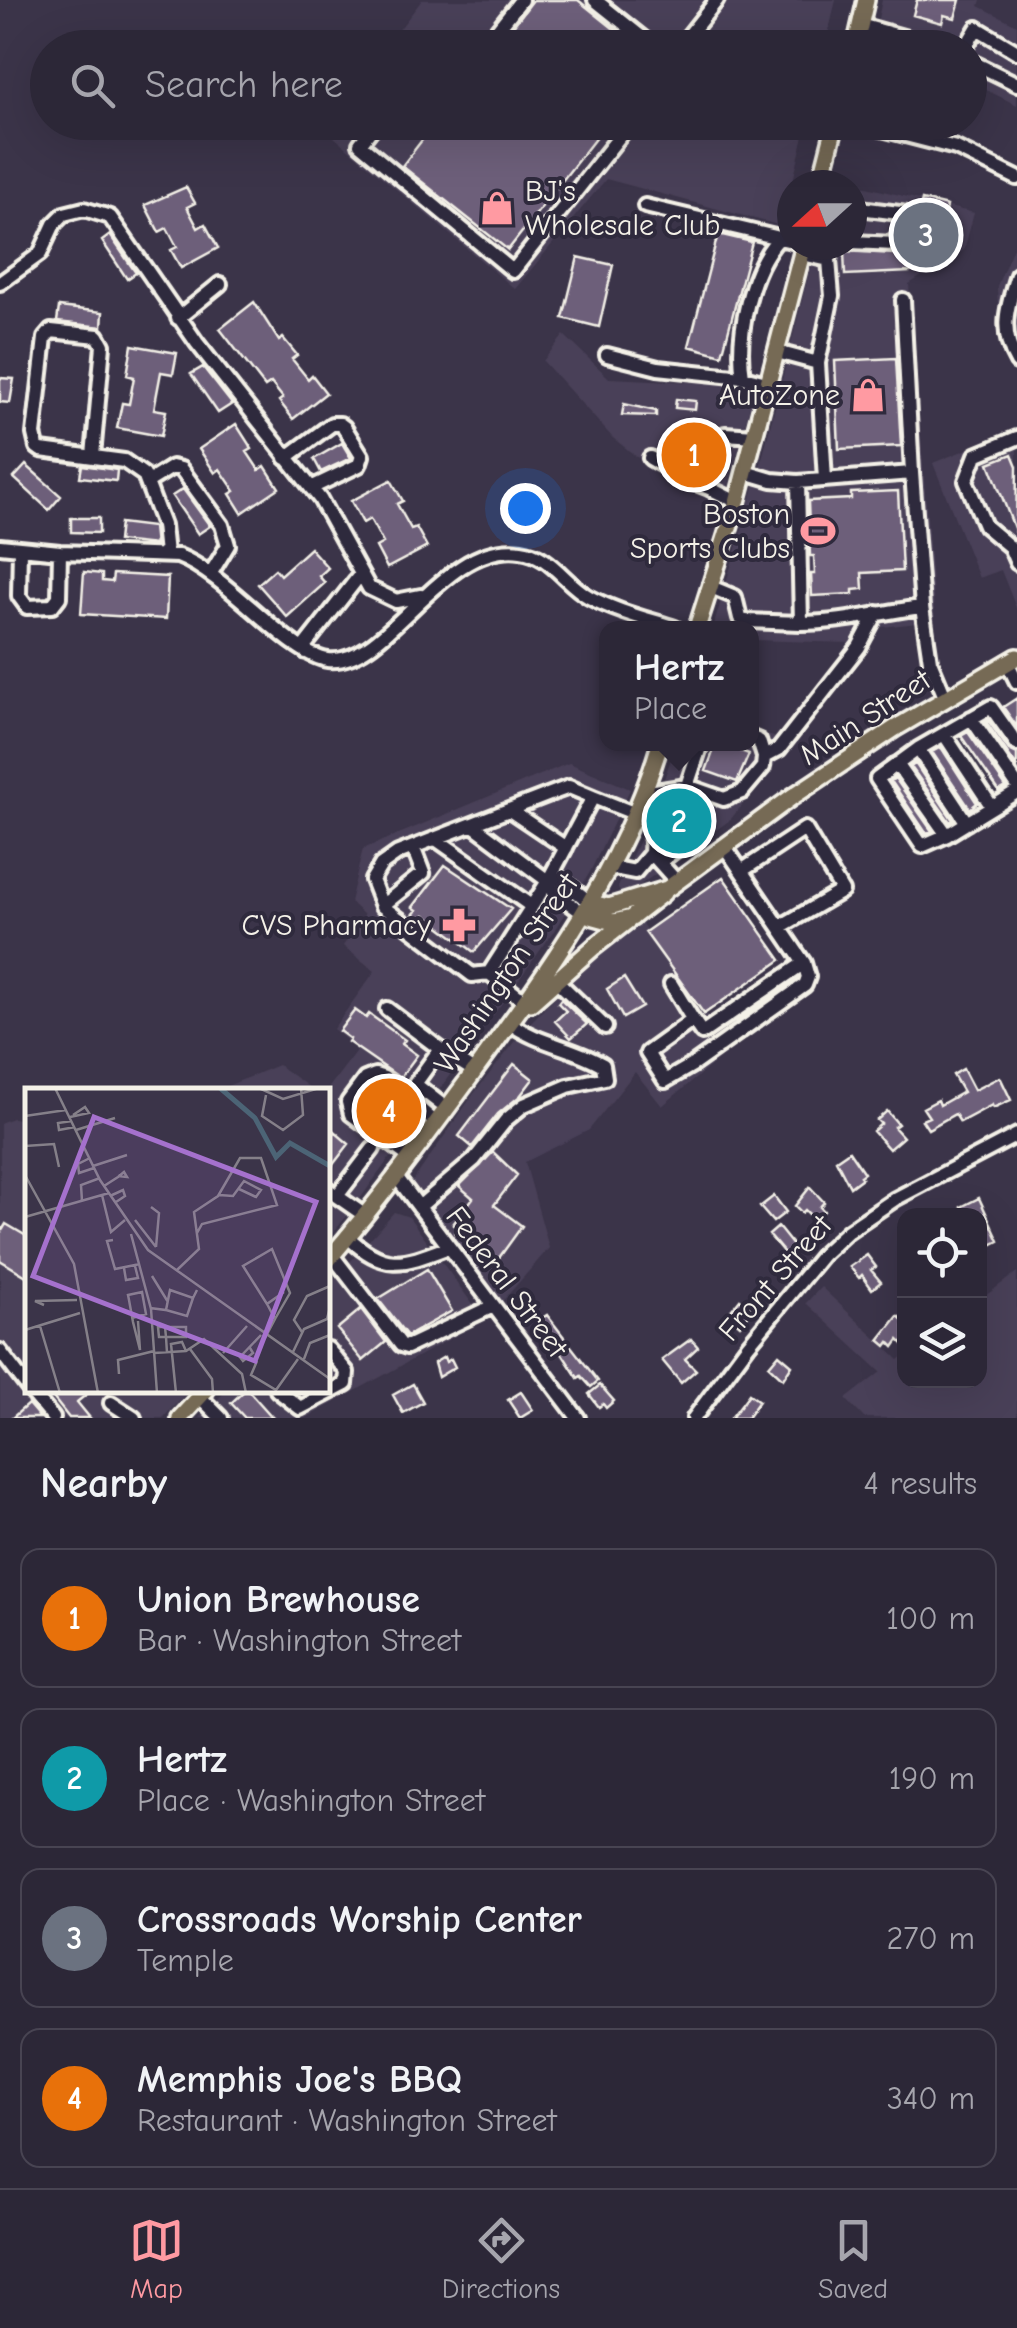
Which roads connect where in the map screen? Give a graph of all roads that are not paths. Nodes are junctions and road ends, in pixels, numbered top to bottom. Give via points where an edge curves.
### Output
1 (521, 0) edge
2 (595, 0) edge
3 (717, 0) edge
4 (866, 0) edge
5 (860, 24) junction
6 (497, 30) edge
7 (632, 30) edge
8 (694, 30) edge
9 (859, 30) edge
10 (880, 30) edge
11 (987, 34) edge
12 (1017, 52) edge
13 (987, 69) edge
14 (1017, 84) edge
15 (363, 140) edge
16 (617, 140) edge
17 (831, 140) edge
18 (925, 140) edge
19 (824, 170) edge
20 (1017, 178) edge
21 (645, 206) dead end
22 (867, 209) edge
23 (777, 239) edge
24 (867, 243) edge
25 (777, 249) edge
26 (792, 260) edge
27 (829, 260) edge
28 (1017, 275) edge
29 (0, 284) edge
30 (220, 284) dead end
31 (903, 300) dead end
32 (178, 318) junction
33 (777, 352) junction
34 (607, 355) dead end
35 (1017, 362) edge
36 (818, 363) junction
37 (742, 377) junction
38 (770, 384) junction
39 (755, 436) junction
40 (1017, 438) edge
41 (93, 456) junction
42 (286, 458) junction
43 (650, 458) dead end
44 (745, 472) junction
45 (912, 473) junction
46 (825, 480) junction
47 (148, 482) junction
48 (798, 482) junction
49 (311, 488) junction
50 (709, 488) junction
51 (737, 502) junction
52 (0, 546) edge
53 (20, 548) junction
54 (60, 552) junction
55 (166, 554) junction
56 (1017, 563) edge
57 (211, 574) junction
58 (360, 575) junction
59 (711, 587) junction
60 (428, 594) junction
61 (922, 607) junction
62 (877, 613) junction
63 (655, 621) edge
64 (699, 621) edge
65 (744, 621) edge
66 (759, 622) edge
67 (801, 624) junction
68 (306, 652) junction
69 (1012, 660) edge
70 (1017, 682) edge
71 (945, 697) junction
72 (971, 718) junction
73 (944, 734) junction
74 (759, 741) edge
75 (1017, 744) edge
76 (918, 750) junction
77 (658, 751) edge
78 (699, 751) edge
79 (764, 757) junction
80 (897, 764) junction
81 (687, 786) junction
82 (1017, 788) edge
83 (643, 794) junction
84 (594, 797) junction
85 (992, 807) junction
86 (511, 811) junction
87 (659, 812) dead end
88 (636, 814) junction
89 (474, 824) junction
90 (967, 824) junction
91 (701, 830) dead end
92 (947, 836) junction
93 (436, 839) junction
94 (725, 846) junction
95 (413, 847) junction
96 (566, 848) junction
97 (656, 857) junction
98 (610, 867) junction
99 (743, 870) junction
100 (548, 881) junction
101 (672, 886) junction
102 (382, 906) junction
103 (531, 906) junction
104 (587, 908) junction
105 (636, 917) junction
106 (780, 927) junction
107 (804, 963) junction
108 (490, 972) junction
109 (556, 980) junction
110 (670, 984) dead end
111 (524, 1002) junction
112 (387, 1009) dead end
113 (693, 1020) junction
114 (510, 1023) junction
115 (605, 1027) dead end
116 (440, 1050) junction
117 (474, 1071) junction
118 (447, 1108) junction
119 (436, 1123) junction
120 (1017, 1135) edge
121 (373, 1149) dead end
122 (409, 1158) junction
123 (395, 1176) junction
124 (332, 1193) edge
125 (419, 1207) junction
126 (364, 1214) junction
127 (449, 1247) junction
128 (334, 1248) edge
129 (493, 1306) junction
130 (0, 1351) edge
131 (330, 1351) edge
132 (25, 1385) edge
133 (31, 1393) edge
134 (281, 1393) edge
135 (203, 1394) edge
136 (111, 1403) dead end
137 (53, 1418) edge
138 (134, 1418) edge
139 (180, 1418) edge
140 (221, 1418) edge
141 (578, 1418) edge
142 (694, 1418) edge

1 - 6 street
2 - 7 street
3 - 8 street
4 - 5 main road
5 - 9 main road
5 - 10 street
11 - 12 street
13 - 14 street
15 - 16 street via 360,144 513,272
17 - 19 main road
18 - 20 street
21 - 23 street
22 - 24 street via 907,214 895,244
25 - 37 street via 765,253 759,265 739,342
26 - 33 main road
27 - 36 street via 832,296
28 - 35 street via 1004,330
29 - 32 street via 40,254 58,218 93,210 116,223
30 - 32 street
31 - 45 street
32 - 42 street
33 - 36 street
33 - 38 main road
34 - 37 street
36 - 46 street
37 - 38 street
38 - 39 main road
39 - 44 main road
39 - 50 street via 725,434
40 - 56 street via 976,454 966,480 984,526 1010,547
41 - 41 street via 42,450 35,442 45,338 52,331 98,336 102,345
41 - 47 street via 124,461
42 - 49 street
42 - 49 street via 332,424 344,428 362,456 359,465
43 - 50 street
44 - 48 street
44 - 51 main road
45 - 46 street
45 - 61 street
46 - 48 street
47 - 55 street
47 - 57 street via 181,469 222,526 228,545
48 - 67 street
49 - 58 street
50 - 51 street
51 - 59 main road
52 - 53 street
53 - 54 street
53 - 54 street via 19,596 36,608 52,606 59,597
54 - 55 street
55 - 57 street
57 - 68 street
58 - 60 street via 386,599
58 - 68 street
59 - 64 main road
59 - 65 street via 736,598
60 - 63 street via 472,560 526,552 552,564 590,598
60 - 68 street via 354,656 328,660
61 - 62 street
61 - 71 street via 930,661
62 - 67 street
62 - 79 street via 859,648 779,749
66 - 67 street
69 - 70 street
69 - 71 main road, Main Street
71 - 94 main road, Main Street
72 - 73 street
72 - 75 street via 991,707
72 - 82 street
73 - 76 street
73 - 85 street
74 - 79 street
76 - 80 street
76 - 90 street
77 - 83 main road, Washington Street
78 - 81 street
79 - 81 street via 742,792 724,798
80 - 92 street
80 - 92 street via 877,778 922,846
81 - 83 street
82 - 85 street
83 - 88 main road, Washington Street
84 - 86 street via 569,787
84 - 88 street
84 - 96 street
85 - 90 street
86 - 89 street
86 - 96 street
87 - 97 street
88 - 98 main road, Washington Street
89 - 93 street
89 - 100 street
90 - 92 street
91 - 97 street
93 - 95 street
93 - 103 street
94 - 99 street
94 - 101 main road, Main Street
95 - 102 street via 423,873
95 - 102 street via 381,865 372,880
96 - 100 street
97 - 98 street via 635,872
97 - 101 street
98 - 104 main road, Washington Street
99 - 106 street
99 - 106 street via 805,829 842,891
100 - 103 street
100 - 104 street via 560,879
101 - 104 main road, Main Street
101 - 105 main road
102 - 108 street via 472,976
103 - 108 street
104 - 105 main road via 614,922
104 - 111 main road, Washington Street
105 - 109 main road
106 - 107 street
107 - 113 street via 702,1033
107 - 113 street via 804,985 665,1081 647,1053
108 - 111 street
109 - 114 main road
109 - 115 street
110 - 113 street
111 - 114 main road, Washington Street
112 - 116 street
114 - 117 main road, Washington Street
114 - 125 street via 579,1051 603,1065 605,1078 524,1105
116 - 117 street
116 - 118 street via 416,1084
117 - 118 main road, Washington Street
118 - 119 main road, Washington Street
119 - 122 main road, Washington Street
119 - 122 street via 384,1078 365,1079 348,1102 351,1114
120 - 142 street, Front Street via 848,1231
121 - 124 street
122 - 123 main road, Washington Street
123 - 125 street, Federal Street
123 - 126 main road, Washington Street
124 - 126 street
125 - 127 street, Federal Street
126 - 128 main road, Washington Street
127 - 128 street via 392,1264
127 - 129 street, Federal Street
128 - 129 street via 407,1348
129 - 141 street, Federal Street
130 - 132 street
131 - 134 street via 348,1372 340,1390 300,1408
133 - 137 street
135 - 139 main road
135 - 140 street
136 - 138 street

